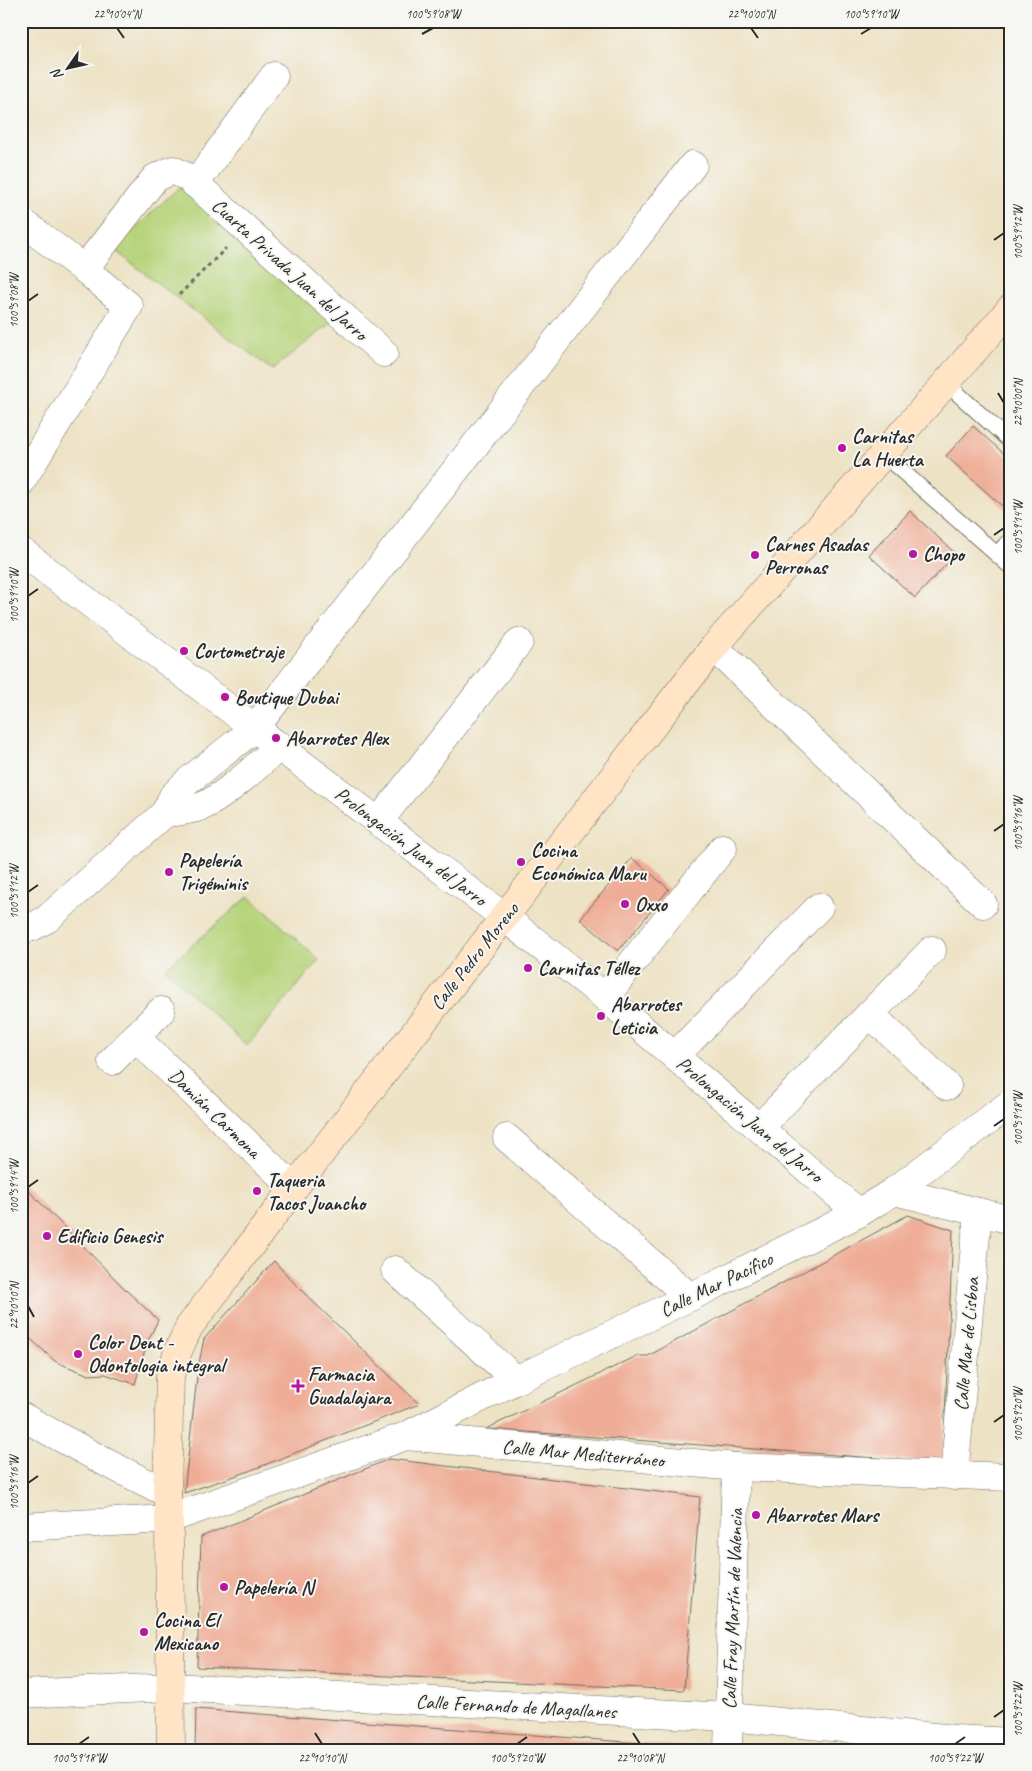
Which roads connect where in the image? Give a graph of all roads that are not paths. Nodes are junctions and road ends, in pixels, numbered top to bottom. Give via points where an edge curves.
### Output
1 (274, 76) dead end
2 (693, 165) dead end
3 (195, 184) junction
4 (21, 221) edge
5 (84, 269) junction
6 (1011, 308) edge
7 (384, 353) dead end
8 (946, 383) junction
9 (1011, 442) edge
10 (884, 454) junction
11 (21, 482) edge
12 (1011, 539) edge
13 (21, 551) edge
14 (997, 554) junction
15 (1011, 567) edge
16 (519, 642) dead end
17 (714, 647) junction
18 (255, 728) junction
19 (280, 746) junction
20 (165, 813) junction
21 (379, 821) junction
22 (723, 848) dead end
23 (982, 904) dead end
24 (819, 908) dead end
25 (504, 917) junction
26 (21, 930) edge
27 (932, 950) dead end
28 (605, 997) junction
29 (161, 1011) dead end
30 (870, 1014) junction
31 (135, 1037) junction
32 (675, 1056) junction
33 (112, 1060) dead end
34 (946, 1086) dead end
35 (1011, 1103) edge
36 (760, 1127) junction
37 (507, 1138) dead end
38 (294, 1188) junction
39 (894, 1191) junction
40 (978, 1212) junction
41 (859, 1213) junction
42 (1011, 1220) edge
43 (395, 1270) dead end
44 (690, 1297) junction
45 (516, 1380) junction
46 (21, 1416) edge
47 (406, 1436) junction
48 (736, 1467) junction
49 (954, 1476) junction
50 (1011, 1477) edge
51 (168, 1506) junction
52 (21, 1527) edge
53 (171, 1688) junction
54 (21, 1694) edge
55 (729, 1717) junction
56 (1011, 1742) edge
57 (955, 1744) edge
58 (171, 1750) edge
59 (728, 1750) edge

1 - 3 street, Cuarta Privada Juan del Jarro
2 - 18 street
3 - 5 street, Cuarta Privada Juan del Jarro via 173,170 155,178
3 - 7 street, Cuarta Privada Juan del Jarro
4 - 5 street
5 - 11 street via 129,306
6 - 8 street, Calle Pedro Moreno
8 - 9 lane
8 - 10 street, Calle Pedro Moreno
10 - 14 lane
10 - 17 street, Calle Pedro Moreno
12 - 14 lane
13 - 18 street, Prolongación Juan del Jarro
14 - 15 lane
16 - 21 street
17 - 23 street
17 - 25 street, Calle Pedro Moreno
18 - 19 street, Prolongación Juan del Jarro
18 - 20 street via 186,782 172,796
19 - 20 street via 202,806
19 - 21 street, Prolongación Juan del Jarro
20 - 26 street via 47,919
21 - 25 street, Prolongación Juan del Jarro
22 - 28 street
24 - 32 street
25 - 28 street, Prolongación Juan del Jarro
25 - 38 street, Calle Pedro Moreno
27 - 30 street
28 - 32 street, Prolongación Juan del Jarro
29 - 31 street
30 - 34 street
30 - 36 street
31 - 33 street
31 - 38 street, Damián Carmona
32 - 36 street, Prolongación Juan del Jarro
35 - 39 street, Calle Mar Pacífico
36 - 41 street, Prolongación Juan del Jarro
37 - 44 street
38 - 51 street, Calle Pedro Moreno via 189,1327 178,1351 170,1376
39 - 40 street
39 - 41 street, Calle Mar Pacífico
40 - 42 street
40 - 49 street, Calle Mar de Lisboa
41 - 44 street, Calle Mar Pacífico
43 - 45 street
44 - 45 street, Calle Mar Pacífico
45 - 47 street, Calle Mar Pacífico
46 - 51 street via 105,1462
47 - 48 street, Calle Mar Mediterráneo
47 - 51 street, Calle Mar Mediterráneo
48 - 49 street, Calle Mar Mediterráneo
48 - 55 street, Calle Fray Martín de Valencia
49 - 50 street, Calle Mar Mediterráneo
51 - 52 street, Calle Mar Mediterráneo
51 - 53 street, Calle Pedro Moreno
53 - 54 street, Calle Fernando de Magallanes
53 - 55 street, Calle Fernando de Magallanes
53 - 58 street, Calle Pedro Moreno
55 - 57 street, Calle Fernando de Magallanes
55 - 59 street, Calle Fray Martín de Valencia
56 - 57 street, Calle Fernando de Magallanes

